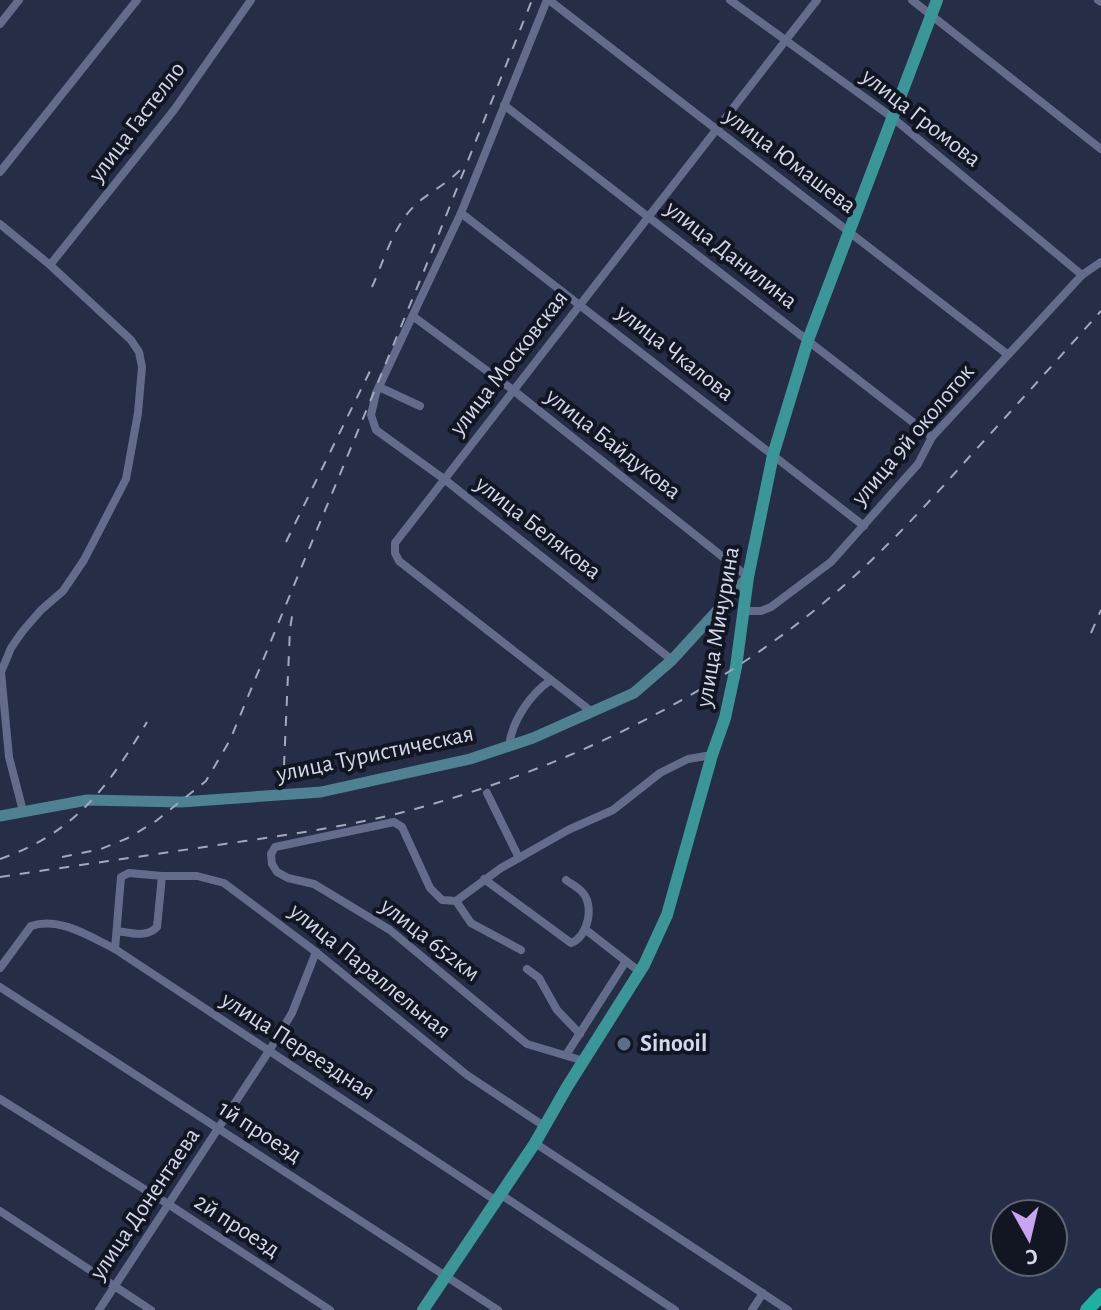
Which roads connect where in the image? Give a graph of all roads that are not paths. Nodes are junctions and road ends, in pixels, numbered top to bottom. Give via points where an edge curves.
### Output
1 (19, 0) edge
2 (137, 0) edge
3 (251, 0) edge
4 (548, 0) edge
5 (730, 0) edge
6 (817, 0) edge
7 (912, 0) edge
8 (937, 0) edge
9 (931, 16) junction
10 (0, 24) edge
11 (785, 40) junction
12 (504, 105) junction
13 (893, 118) junction
14 (716, 129) junction
15 (1101, 149) edge
16 (0, 172) edge
17 (461, 213) junction
18 (649, 217) junction
19 (0, 224) edge
20 (849, 231) junction
21 (1101, 262) edge
22 (50, 265) junction
23 (1082, 275) junction
24 (580, 305) junction
25 (414, 317) junction
26 (808, 340) junction
27 (1007, 354) junction
28 (379, 387) junction
29 (513, 390) junction
30 (420, 406) dead end
31 (932, 437) junction
32 (773, 455) junction
33 (444, 479) junction
34 (864, 526) junction
35 (748, 577) junction
36 (742, 611) junction
37 (672, 660) junction
38 (1, 670) edge
39 (551, 680) junction
40 (592, 712) junction
41 (509, 746) junction
42 (712, 755) junction
43 (487, 793) dead end
44 (23, 811) junction
45 (0, 816) edge
46 (519, 858) junction
47 (162, 876) junction
48 (484, 879) junction
49 (566, 880) dead end
50 (456, 901) junction
51 (586, 930) junction
52 (117, 931) junction
53 (115, 949) junction
54 (521, 950) dead end
55 (316, 952) junction
56 (626, 961) junction
57 (0, 968) edge
58 (527, 969) dead end
59 (640, 972) junction
60 (0, 987) edge
61 (580, 1034) junction
62 (269, 1051) junction
63 (566, 1055) junction
64 (584, 1061) junction
65 (0, 1099) edge
66 (544, 1126) junction
67 (219, 1129) junction
68 (535, 1143) junction
69 (498, 1197) junction
70 (168, 1204) junction
71 (0, 1211) edge
72 (445, 1276) junction
73 (115, 1286) junction
74 (763, 1293) junction
75 (1101, 1295) edge
76 (99, 1310) edge
77 (151, 1310) edge
78 (330, 1310) edge
79 (423, 1310) edge
80 (498, 1310) edge
81 (675, 1310) edge
82 (752, 1310) edge
83 (788, 1310) edge
84 (1087, 1310) edge

1 - 10 street
2 - 16 street
3 - 22 street, улица Гастелло via 174,110
4 - 12 street
4 - 14 street, улица Юмашева
5 - 11 street, улица Громова
6 - 11 street, улица Московская
7 - 9 street
8 - 9 main road, улица Мичурина
9 - 13 main road, улица Мичурина
9 - 15 street
11 - 13 street, улица Громова
11 - 14 street, улица Московская
12 - 17 street
12 - 18 street, улица Данилина
13 - 20 main road, улица Мичурина
13 - 23 street, улица Громова
14 - 18 street, улица Московская
14 - 20 street, улица Юмашева
17 - 24 street, улица Чкалова
17 - 25 street
18 - 24 street, улица Московская
18 - 26 street, улица Данилина
19 - 22 street
20 - 26 main road, улица Мичурина
20 - 27 street, улица Юмашева
21 - 23 street, улица 9й околоток
22 - 38 street via 139,352 138,413 118,498 63,591 22,632
23 - 27 street, улица 9й околоток
24 - 29 street, улица Московская
24 - 32 street, улица Чкалова
25 - 28 street
25 - 29 street, улица Байдукова
26 - 31 street, улица Данилина
26 - 32 main road, улица Мичурина
27 - 31 street, улица 9й околоток
28 - 30 street
28 - 33 street, улица Белякова via 371,415 376,430
29 - 33 street, улица Московская
29 - 35 street, улица Байдукова
31 - 34 street, улица 9й околоток via 918,464
32 - 34 street, улица Чкалова
32 - 35 main road, улица Мичурина
33 - 37 street, улица Белякова
33 - 39 street, улица Московская via 395,543 399,561
34 - 36 street, улица 9й околоток via 831,562 771,607
35 - 36 main road, улица Мичурина
35 - 37 street, улица Туристическая
36 - 42 main road, улица Мичурина via 736,667
37 - 40 street, улица Туристическая via 634,693
38 - 44 street via 9,757
39 - 40 street, улица Московская
39 - 41 street via 523,712
40 - 41 street, улица Туристическая
41 - 44 street, улица Туристическая via 421,772 321,792 181,802 87,800
42 - 46 street, улица 652км via 688,759 660,773 613,810
42 - 59 main road, улица Мичурина via 670,908
43 - 46 street
44 - 45 street, улица Туристическая
46 - 48 street, улица 652км
47 - 52 street via 154,931
47 - 52 street, улица Параллельная via 121,877
47 - 55 street, улица Параллельная via 224,883
48 - 50 street, улица 652км
48 - 51 street via 566,942 578,941
49 - 51 street via 588,902
50 - 54 street, улица 652км via 471,923
50 - 63 street, улица 652км via 442,900 430,888 402,827 394,822 275,847 271,854 277,872 314,884 390,930 527,1044
51 - 56 street
52 - 53 street
53 - 57 street, улица Переездная via 76,929 42,924 31,926
53 - 62 street, улица Переездная
55 - 62 street, улица Донентаева via 292,1013
55 - 66 street, улица Параллельная via 467,1075
56 - 59 street
56 - 61 street
58 - 61 street
59 - 64 main road, улица Мичурина
60 - 67 street, 1й проезд
61 - 63 street
62 - 67 street, улица Донентаева
62 - 69 street, улица Переездная
63 - 64 street, улица 652км
64 - 66 main road, улица Мичурина
65 - 70 street, 2й проезд
66 - 68 main road, улица Мичурина
67 - 70 street, улица Донентаева
67 - 72 street, 1й проезд
68 - 69 main road, улица Мичурина
68 - 74 street
69 - 72 main road, улица Мичурина
69 - 81 street, улица Переездная
70 - 73 street, улица Донентаева
70 - 78 street, 2й проезд
71 - 73 street
72 - 79 main road, улица Мичурина
72 - 80 street, 1й проезд
73 - 76 street, улица Донентаева
73 - 77 street
74 - 82 street
74 - 83 street
75 - 84 highway

